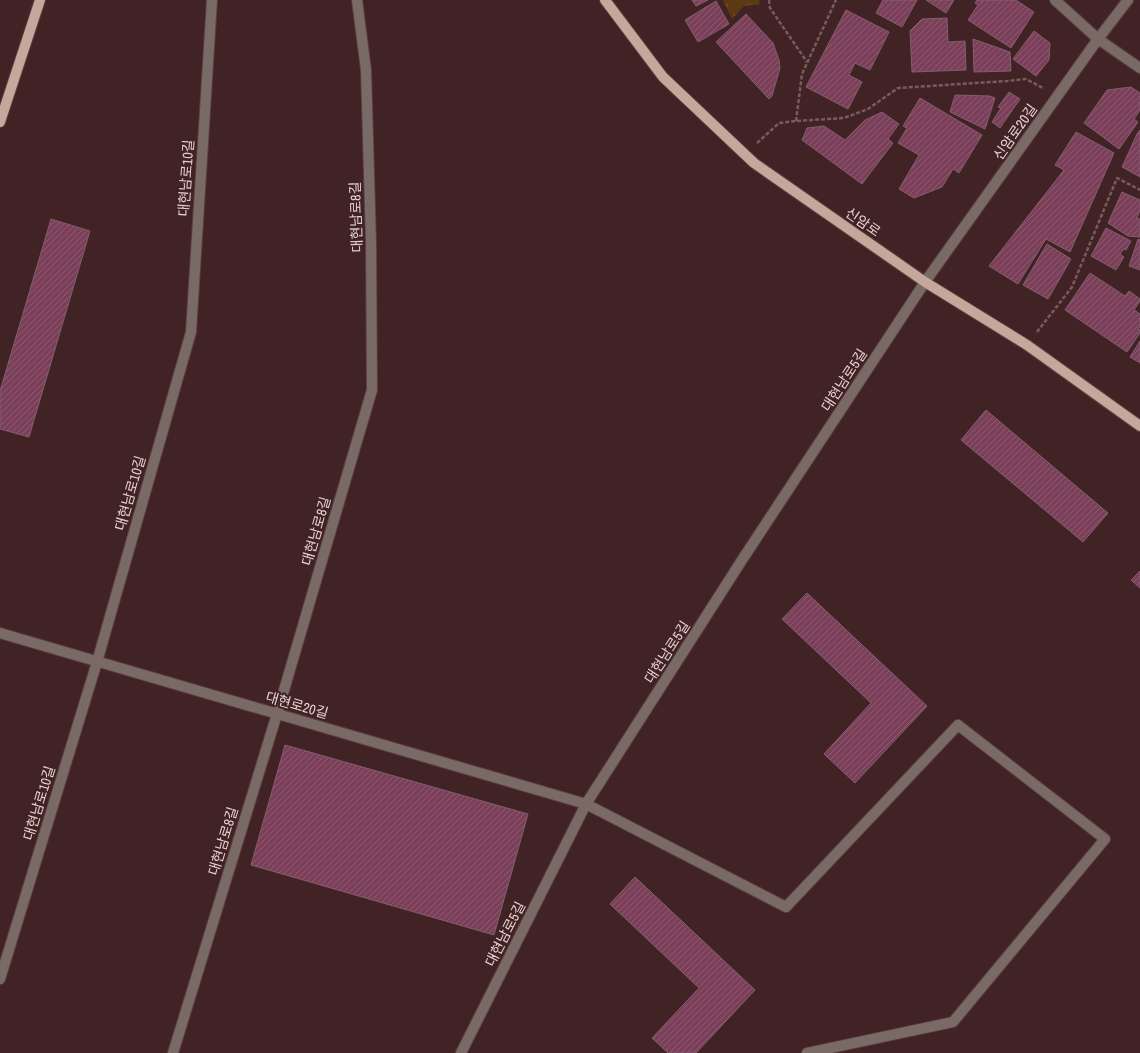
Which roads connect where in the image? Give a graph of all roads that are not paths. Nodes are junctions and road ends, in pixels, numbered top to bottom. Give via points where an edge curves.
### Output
1 (40, 0) edge
2 (212, 0) edge
3 (357, 0) edge
4 (605, 0) edge
5 (1055, 0) edge
6 (1128, 0) edge
7 (1098, 39) junction
8 (1140, 68) edge
9 (0, 122) edge
10 (926, 282) junction
11 (1140, 426) edge
12 (0, 633) edge
13 (97, 662) junction
14 (277, 714) junction
15 (586, 804) junction
16 (0, 979) edge
17 (173, 1053) edge
18 (461, 1053) edge
19 (807, 1053) edge

1 - 9 main road
2 - 13 street, 대현남로10길 via 190,332
3 - 14 street, 대현남로8길 via 366,70 372,390
4 - 10 main road, 신암로 via 663,77 754,163
5 - 7 street
6 - 7 street, 신암로20길
7 - 8 street
7 - 10 street, 신암로20길
10 - 11 main road, 신암로 via 1027,345
10 - 15 street, 대현남로5길 via 742,560
12 - 13 street, 대현로20길
13 - 14 street, 대현로20길
13 - 16 street, 대현남로10길
14 - 15 street, 대현로20길
14 - 17 street, 대현남로8길
15 - 18 street, 대현남로5길
15 - 19 street, 대현로20길 via 786,907 958,725 1105,839 953,1022

